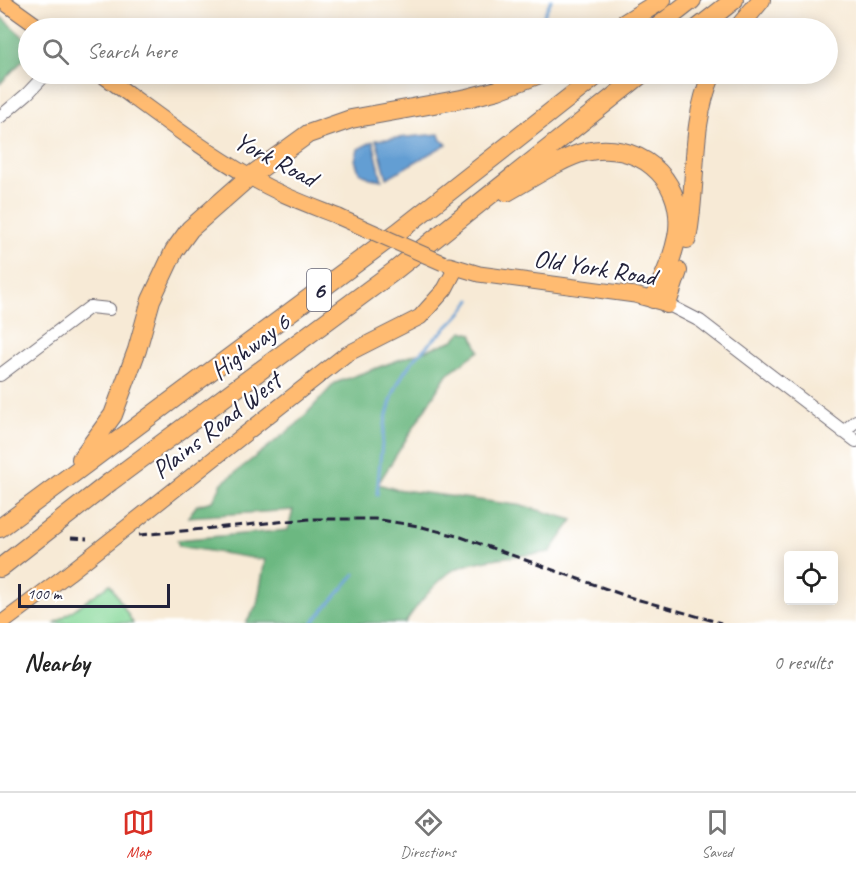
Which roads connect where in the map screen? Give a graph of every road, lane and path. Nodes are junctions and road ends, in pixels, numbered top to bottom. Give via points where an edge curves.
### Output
1 (1, 0) edge
2 (662, 0) edge
3 (692, 0) edge
4 (734, 0) edge
5 (761, 0) edge
6 (26, 18) edge
7 (633, 18) edge
8 (669, 18) edge
9 (711, 18) edge
10 (746, 18) edge
11 (37, 84) edge
12 (115, 84) edge
13 (514, 84) edge
14 (586, 84) edge
15 (629, 84) edge
16 (708, 84) edge
17 (0, 117) edge
18 (249, 177) junction
19 (450, 265) junction
20 (393, 272) junction
21 (660, 301) junction
22 (109, 309) dead end
23 (0, 375) edge
24 (856, 421) edge
25 (843, 432) junction
26 (856, 441) edge
27 (62, 481) junction
28 (0, 528) edge
29 (0, 568) edge
30 (2, 623) edge

1 - 6 main road
2 - 7 highway
3 - 8 highway
4 - 9 highway
5 - 10 highway
11 - 17 street
12 - 18 main road, York Road
13 - 18 highway via 467,98 351,119 308,134
14 - 27 highway, Highway 6 / 6 via 398,232
15 - 20 highway, Highway 6 / 6
16 - 21 highway via 697,129 685,252
18 - 19 main road, York Road, bridge
18 - 27 highway via 190,229 174,251 152,300 113,415
19 - 21 main road, Old York Road via 479,274
19 - 30 main road, Plains Road West via 445,289 420,317 345,355
20 - 21 highway via 508,191 585,152 621,150 653,165 676,203 678,231
20 - 29 highway, Highway 6 / 6
21 - 25 street, Old York Road via 700,321
22 - 23 street via 90,308
24 - 25 street
25 - 26 street, Old York Road
27 - 28 highway, Highway 6 / 6

